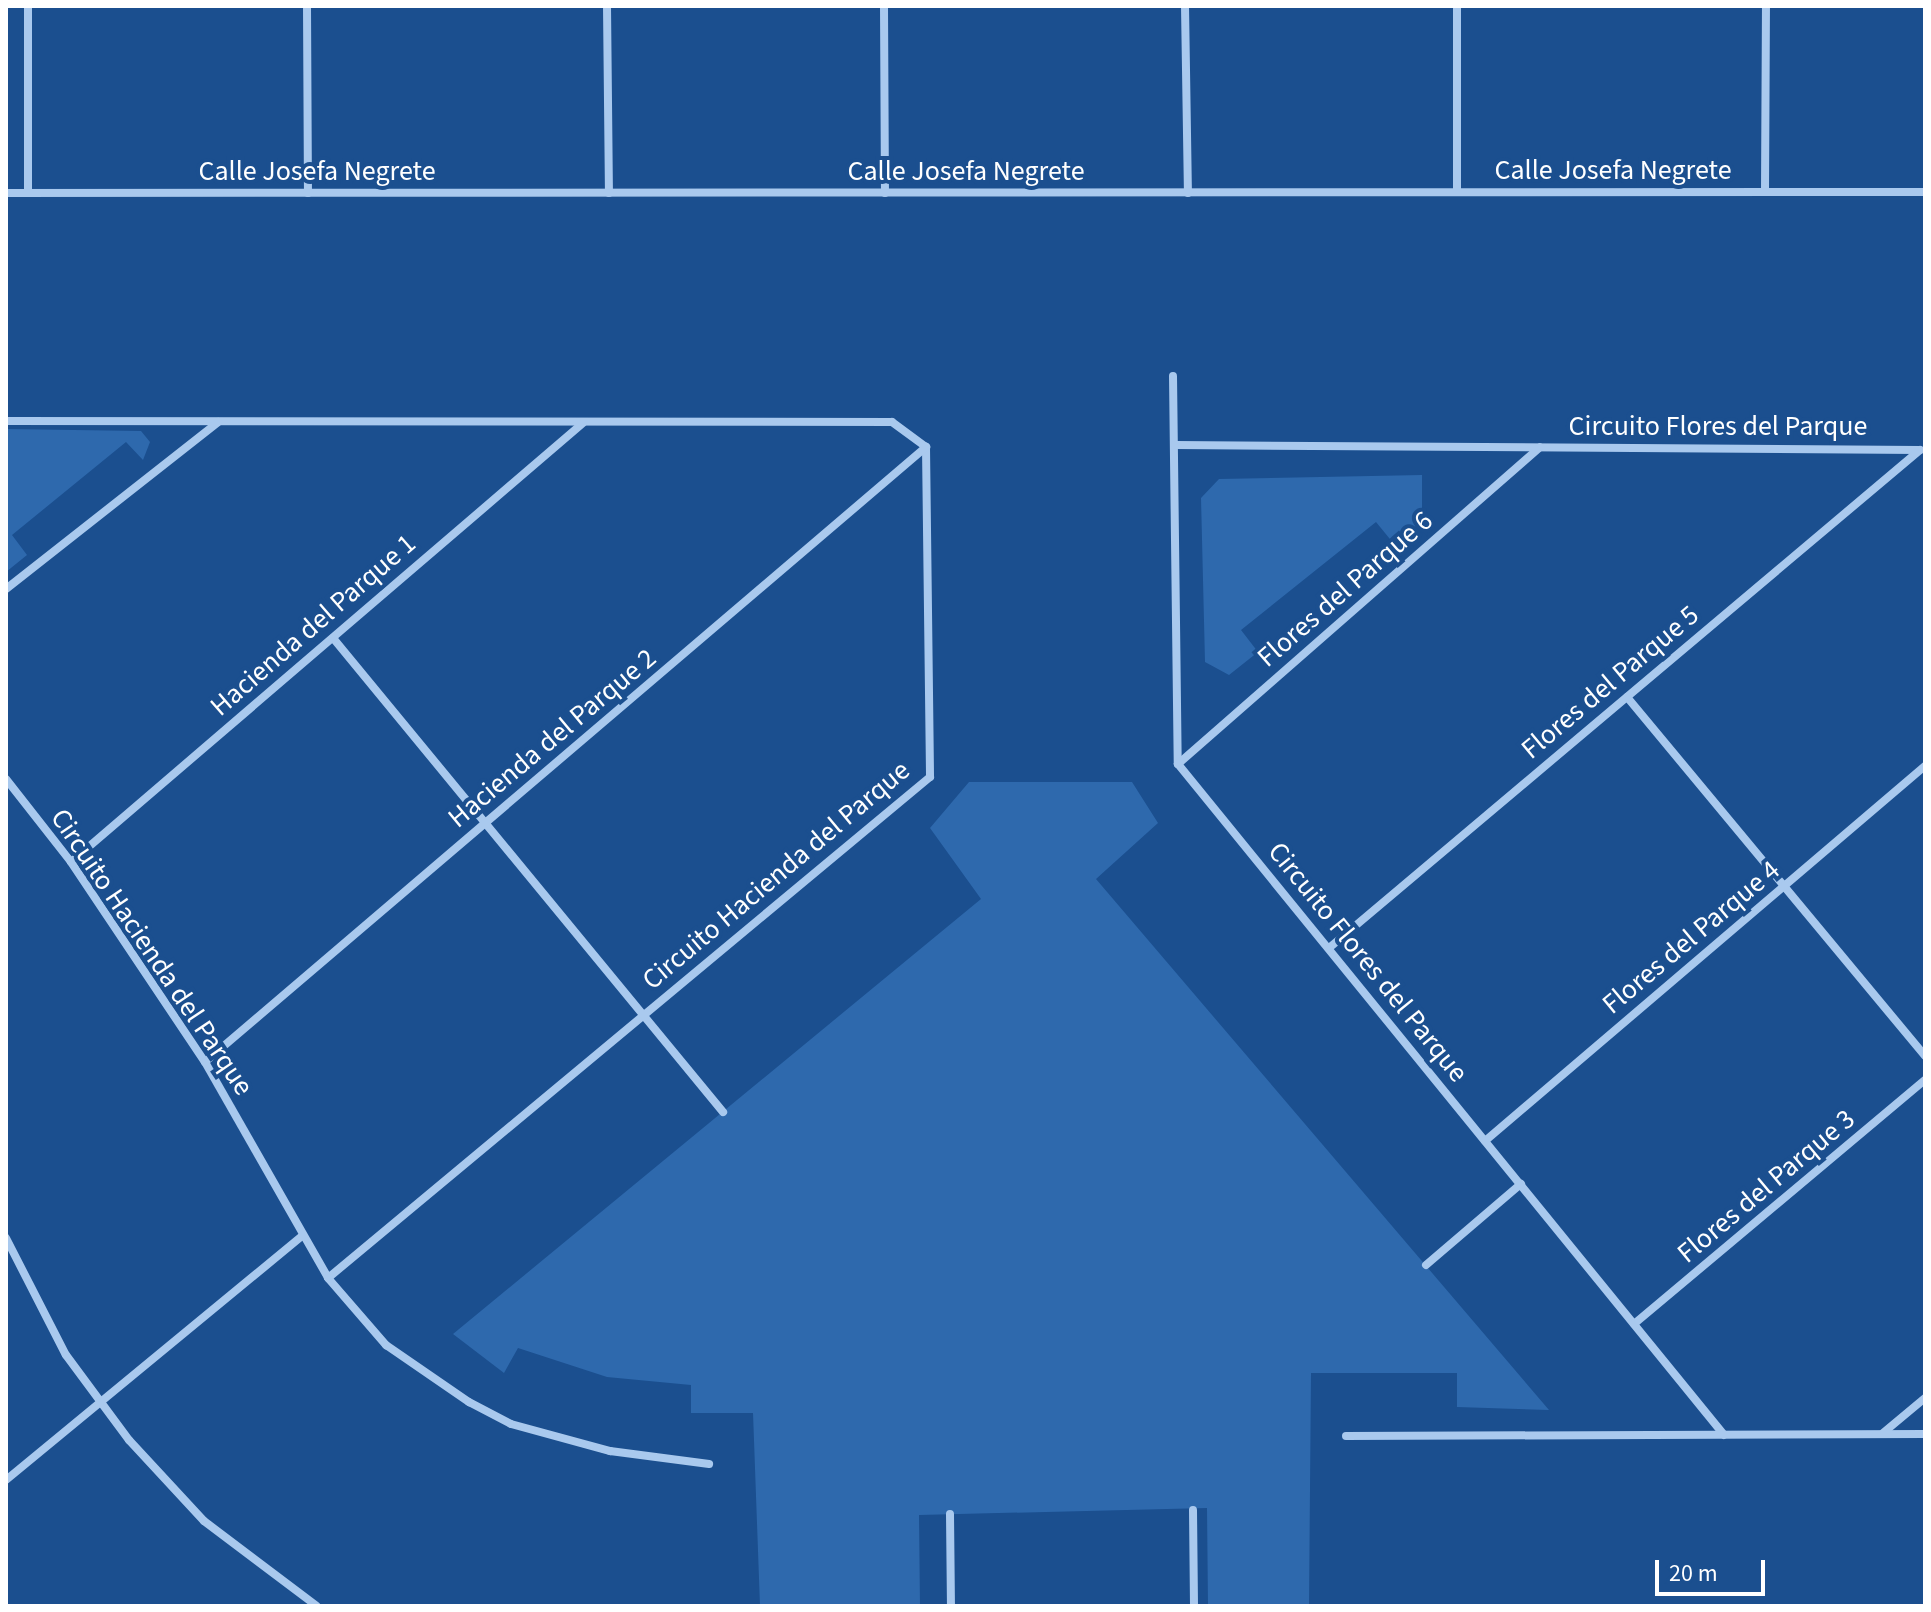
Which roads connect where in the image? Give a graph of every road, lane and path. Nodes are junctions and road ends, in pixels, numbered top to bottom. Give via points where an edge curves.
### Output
1 (28, 6) edge
2 (307, 6) edge
3 (607, 6) edge
4 (884, 6) edge
5 (1185, 6) edge
6 (1457, 6) edge
7 (1766, 6) edge
8 (1457, 192) junction
9 (1765, 192) junction
10 (1925, 192) edge
11 (6, 193) edge
12 (28, 193) junction
13 (308, 193) junction
14 (609, 193) junction
15 (885, 193) junction
16 (1188, 193) junction
17 (1173, 376) dead end
18 (6, 421) edge
19 (218, 422) junction
20 (584, 422) junction
21 (1175, 445) junction
22 (926, 447) junction
23 (1540, 447) junction
24 (1923, 450) edge
25 (6, 589) edge
26 (333, 638) junction
27 (1627, 697) junction
28 (1178, 764) junction
29 (1925, 766) edge
30 (6, 779) edge
31 (484, 824) junction
32 (71, 862) junction
33 (1784, 886) junction
34 (1329, 948) junction
35 (643, 1016) junction
36 (1925, 1056) edge
37 (205, 1062) junction
38 (1925, 1080) edge
39 (723, 1112) dead end
40 (1485, 1141) junction
41 (1521, 1184) junction
42 (301, 1237) junction
43 (6, 1238) edge
44 (1426, 1265) dead end
45 (328, 1278) junction
46 (1634, 1324) junction
47 (1925, 1398) edge
48 (99, 1402) junction
49 (1883, 1434) junction
50 (1925, 1434) edge
51 (1724, 1435) junction
52 (1346, 1436) dead end
53 (709, 1464) dead end
54 (6, 1480) edge
55 (1193, 1510) dead end
56 (950, 1514) dead end
57 (317, 1606) edge
58 (951, 1606) edge
59 (1194, 1606) edge

1 - 12 street
2 - 13 street
3 - 14 street
4 - 15 street
5 - 16 street
6 - 8 street
7 - 9 street
8 - 9 street, Calle Josefa Negrete
8 - 16 street, Calle Josefa Negrete
9 - 10 street, Calle Josefa Negrete
11 - 12 street, Calle Josefa Negrete
12 - 13 street, Calle Josefa Negrete
13 - 14 street, Calle Josefa Negrete
14 - 15 street, Calle Josefa Negrete
15 - 16 street, Calle Josefa Negrete
17 - 21 street
18 - 19 street
19 - 20 street
19 - 25 street
20 - 22 street via 892,422
20 - 26 street, Hacienda del Parque 1
21 - 23 street, Circuito Flores del Parque
21 - 28 street
22 - 31 street, Hacienda del Parque 2
22 - 35 street, Circuito Hacienda del Parque via 930,777
23 - 24 street, Circuito Flores del Parque
23 - 28 street, Flores del Parque 6
24 - 27 street, Flores del Parque 5
26 - 31 street
26 - 32 street, Hacienda del Parque 1
27 - 33 street
27 - 34 street, Flores del Parque 5
28 - 34 street, Circuito Flores del Parque
29 - 33 street, Flores del Parque 4
30 - 32 street, Circuito Hacienda del Parque
31 - 35 street
31 - 37 street, Hacienda del Parque 2
32 - 37 street, Circuito Hacienda del Parque
33 - 36 street
33 - 40 street, Flores del Parque 4
34 - 40 street, Circuito Flores del Parque
35 - 39 street
35 - 45 street, Circuito Hacienda del Parque
37 - 42 street, Circuito Hacienda del Parque
38 - 46 street, Flores del Parque 3
40 - 41 street, Circuito Flores del Parque
41 - 44 street
41 - 46 street, Circuito Flores del Parque
42 - 45 street, Circuito Hacienda del Parque
42 - 48 street
43 - 48 street via 66,1355
45 - 53 street, Circuito Hacienda del Parque via 386,1345 511,1424 610,1451
46 - 51 street, Circuito Flores del Parque
47 - 49 street
48 - 54 street
48 - 57 street via 204,1521
49 - 50 street
49 - 51 street
51 - 52 street
55 - 59 street
56 - 58 street

